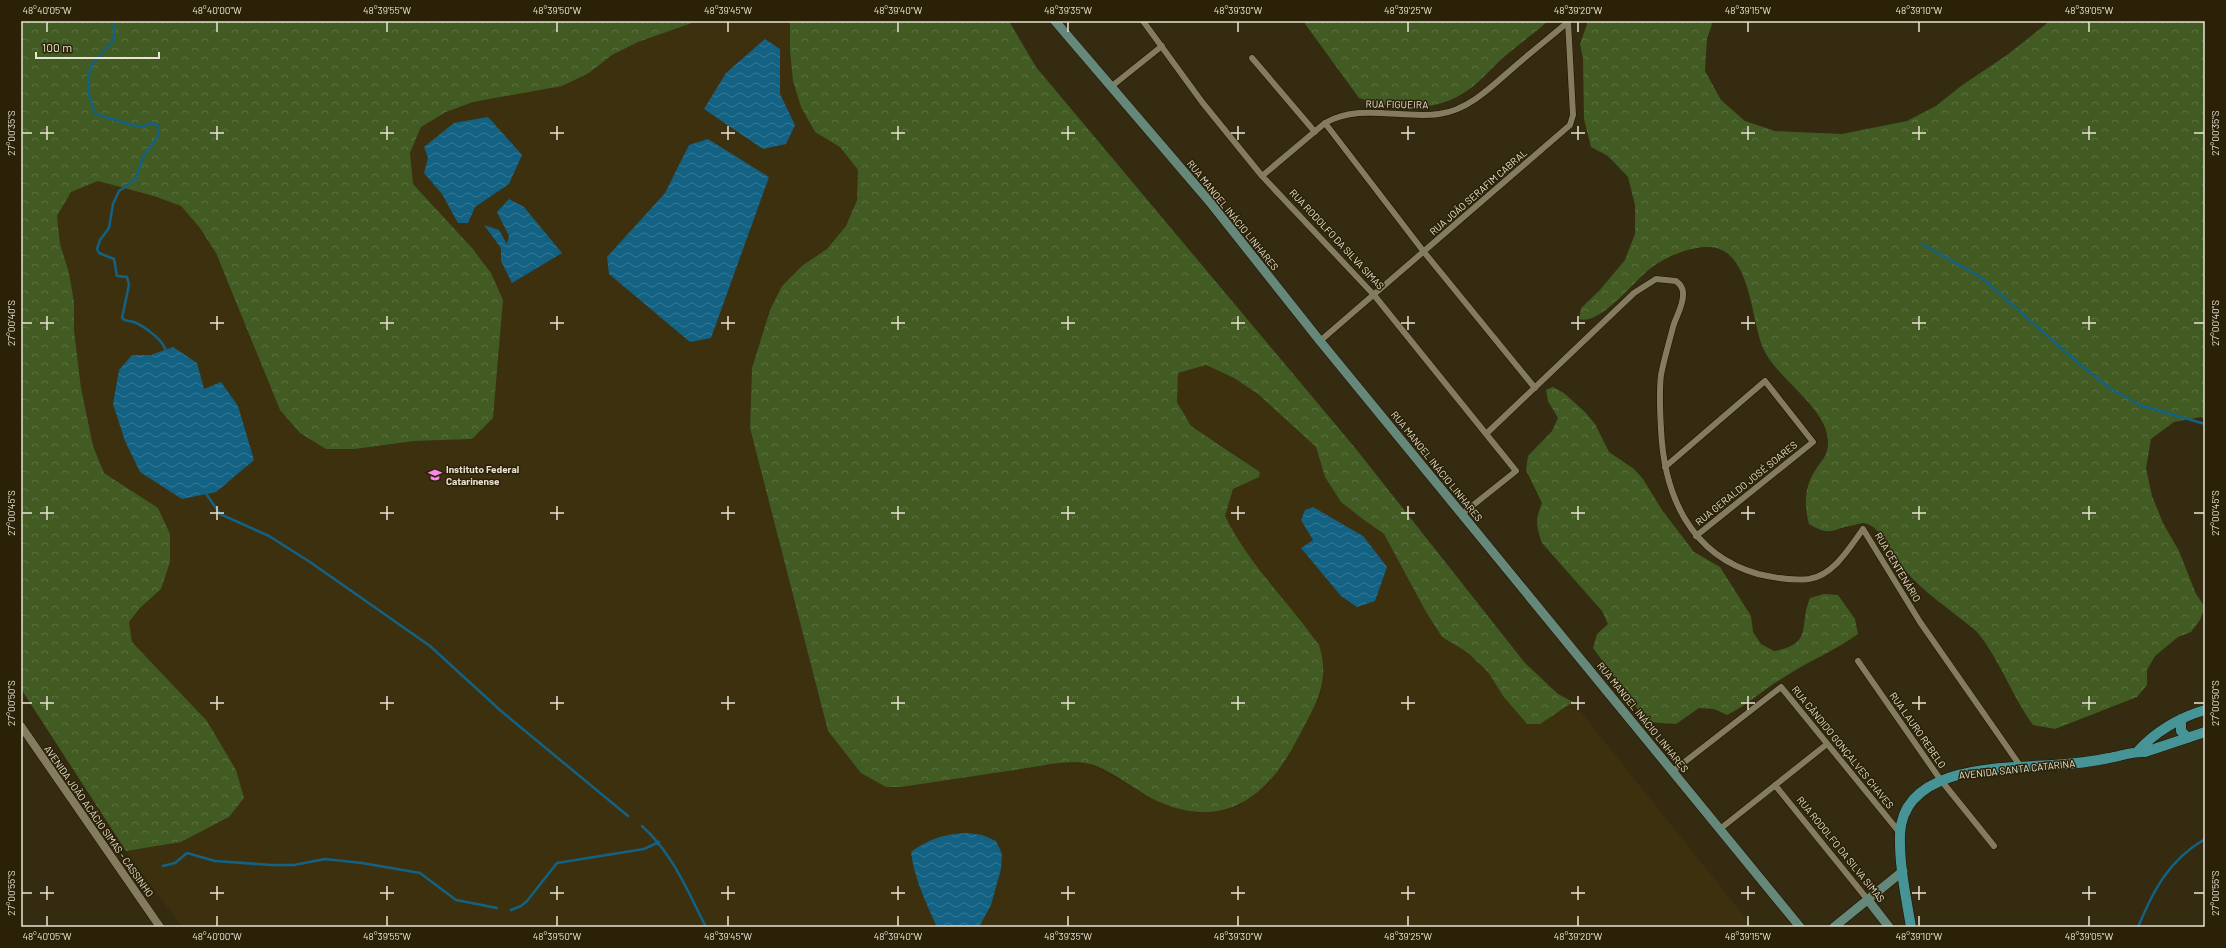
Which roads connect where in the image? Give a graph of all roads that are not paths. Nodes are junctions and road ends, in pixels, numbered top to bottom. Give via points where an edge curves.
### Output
1 (1055, 21) edge
2 (1143, 21) edge
3 (1569, 21) edge
4 (1162, 46) junction
5 (1252, 58) dead end
6 (1112, 86) junction
7 (1325, 123) junction
8 (1315, 132) junction
9 (1262, 176) junction
10 (1424, 252) junction
11 (1374, 295) junction
12 (1320, 341) junction
13 (1535, 388) junction
14 (1486, 434) junction
15 (1665, 467) junction
16 (1462, 514) junction
17 (1696, 536) junction
18 (1858, 661) dead end
19 (2205, 710) edge
20 (2181, 719) junction
21 (21, 726) edge
22 (2205, 732) edge
23 (2188, 738) junction
24 (1827, 744) junction
25 (2138, 751) junction
26 (2021, 767) junction
27 (1673, 771) junction
28 (1940, 779) junction
29 (1775, 785) junction
30 (1720, 828) junction
31 (1900, 833) junction
32 (1994, 846) dead end
33 (1903, 871) junction
34 (1868, 900) junction
35 (160, 927) edge
36 (1800, 927) edge
37 (1834, 927) edge
38 (1889, 927) edge
39 (1911, 927) edge

1 - 6 main road, RUA MANOEL INÁCIO LINHARES
2 - 4 street, RUA RODOLFO DA SILVA SIMAS
3 - 7 street, RUA FIGUEIRA via 1476,98 1450,112 1426,115 1349,113 1336,116
3 - 10 street, RUA JOÃO SERAFIM CABRAL via 1573,115 1570,125
4 - 6 street
4 - 9 street, RUA RODOLFO DA SILVA SIMAS via 1202,102
5 - 8 street
6 - 12 main road, RUA MANOEL INÁCIO LINHARES via 1209,201
7 - 8 street, RUA FIGUEIRA
7 - 10 street
8 - 9 street, RUA FIGUEIRA
9 - 11 street, RUA RODOLFO DA SILVA SIMAS
10 - 11 street, RUA JOÃO SERAFIM CABRAL
10 - 13 street
11 - 12 street, RUA JOÃO SERAFIM CABRAL
11 - 14 street, RUA RODOLFO DA SILVA SIMAS
12 - 16 main road, RUA MANOEL INÁCIO LINHARES
13 - 14 street
13 - 15 street, RUA CENTENÁRIO via 1643,286 1663,278 1680,283 1684,294 1661,375 1661,429
14 - 16 street, RUA RODOLFO DA SILVA SIMAS via 1516,471
15 - 17 street, RUA CENTENÁRIO via 1679,510
15 - 17 street, RUA GERALDO JOSÉ SOARES via 1766,381 1813,442
16 - 27 main road, RUA MANOEL INÁCIO LINHARES
17 - 26 street, RUA CENTENÁRIO via 1713,551 1745,570 1794,580 1814,578 1829,569 1840,560 1864,529 1920,622
18 - 28 street, RUA LAURO REBELO
19 - 20 main road, AVENIDA SANTA CATARINA
20 - 23 main road via 2182,731
20 - 25 main road, AVENIDA SANTA CATARINA via 2144,744
21 - 35 street, AVENIDA JOÃO ACÁCIO SIMAS - CASSINHO
22 - 23 main road, AVENIDA SANTA CATARINA
23 - 25 main road, AVENIDA SANTA CATARINA via 2145,752
24 - 27 street, RUA CÂNDIDO GONÇALVES CHAVES via 1781,687
24 - 29 street
24 - 31 street, RUA CÂNDIDO GONÇALVES CHAVES
25 - 26 main road, AVENIDA SANTA CATARINA via 2109,758
26 - 28 main road, AVENIDA SANTA CATARINA via 1966,773
27 - 30 main road, RUA MANOEL INÁCIO LINHARES
28 - 31 main road, AVENIDA SANTA CATARINA via 1913,799 1904,816
28 - 32 street, RUA LAURO REBELO
29 - 30 street
29 - 34 street, RUA RODOLFO DA SILVA SIMAS
30 - 36 main road, RUA MANOEL INÁCIO LINHARES
31 - 33 main road, AVENIDA SANTA CATARINA
33 - 34 main road
33 - 39 main road, AVENIDA SANTA CATARINA
34 - 37 main road
34 - 38 main road, RUA RODOLFO DA SILVA SIMAS

